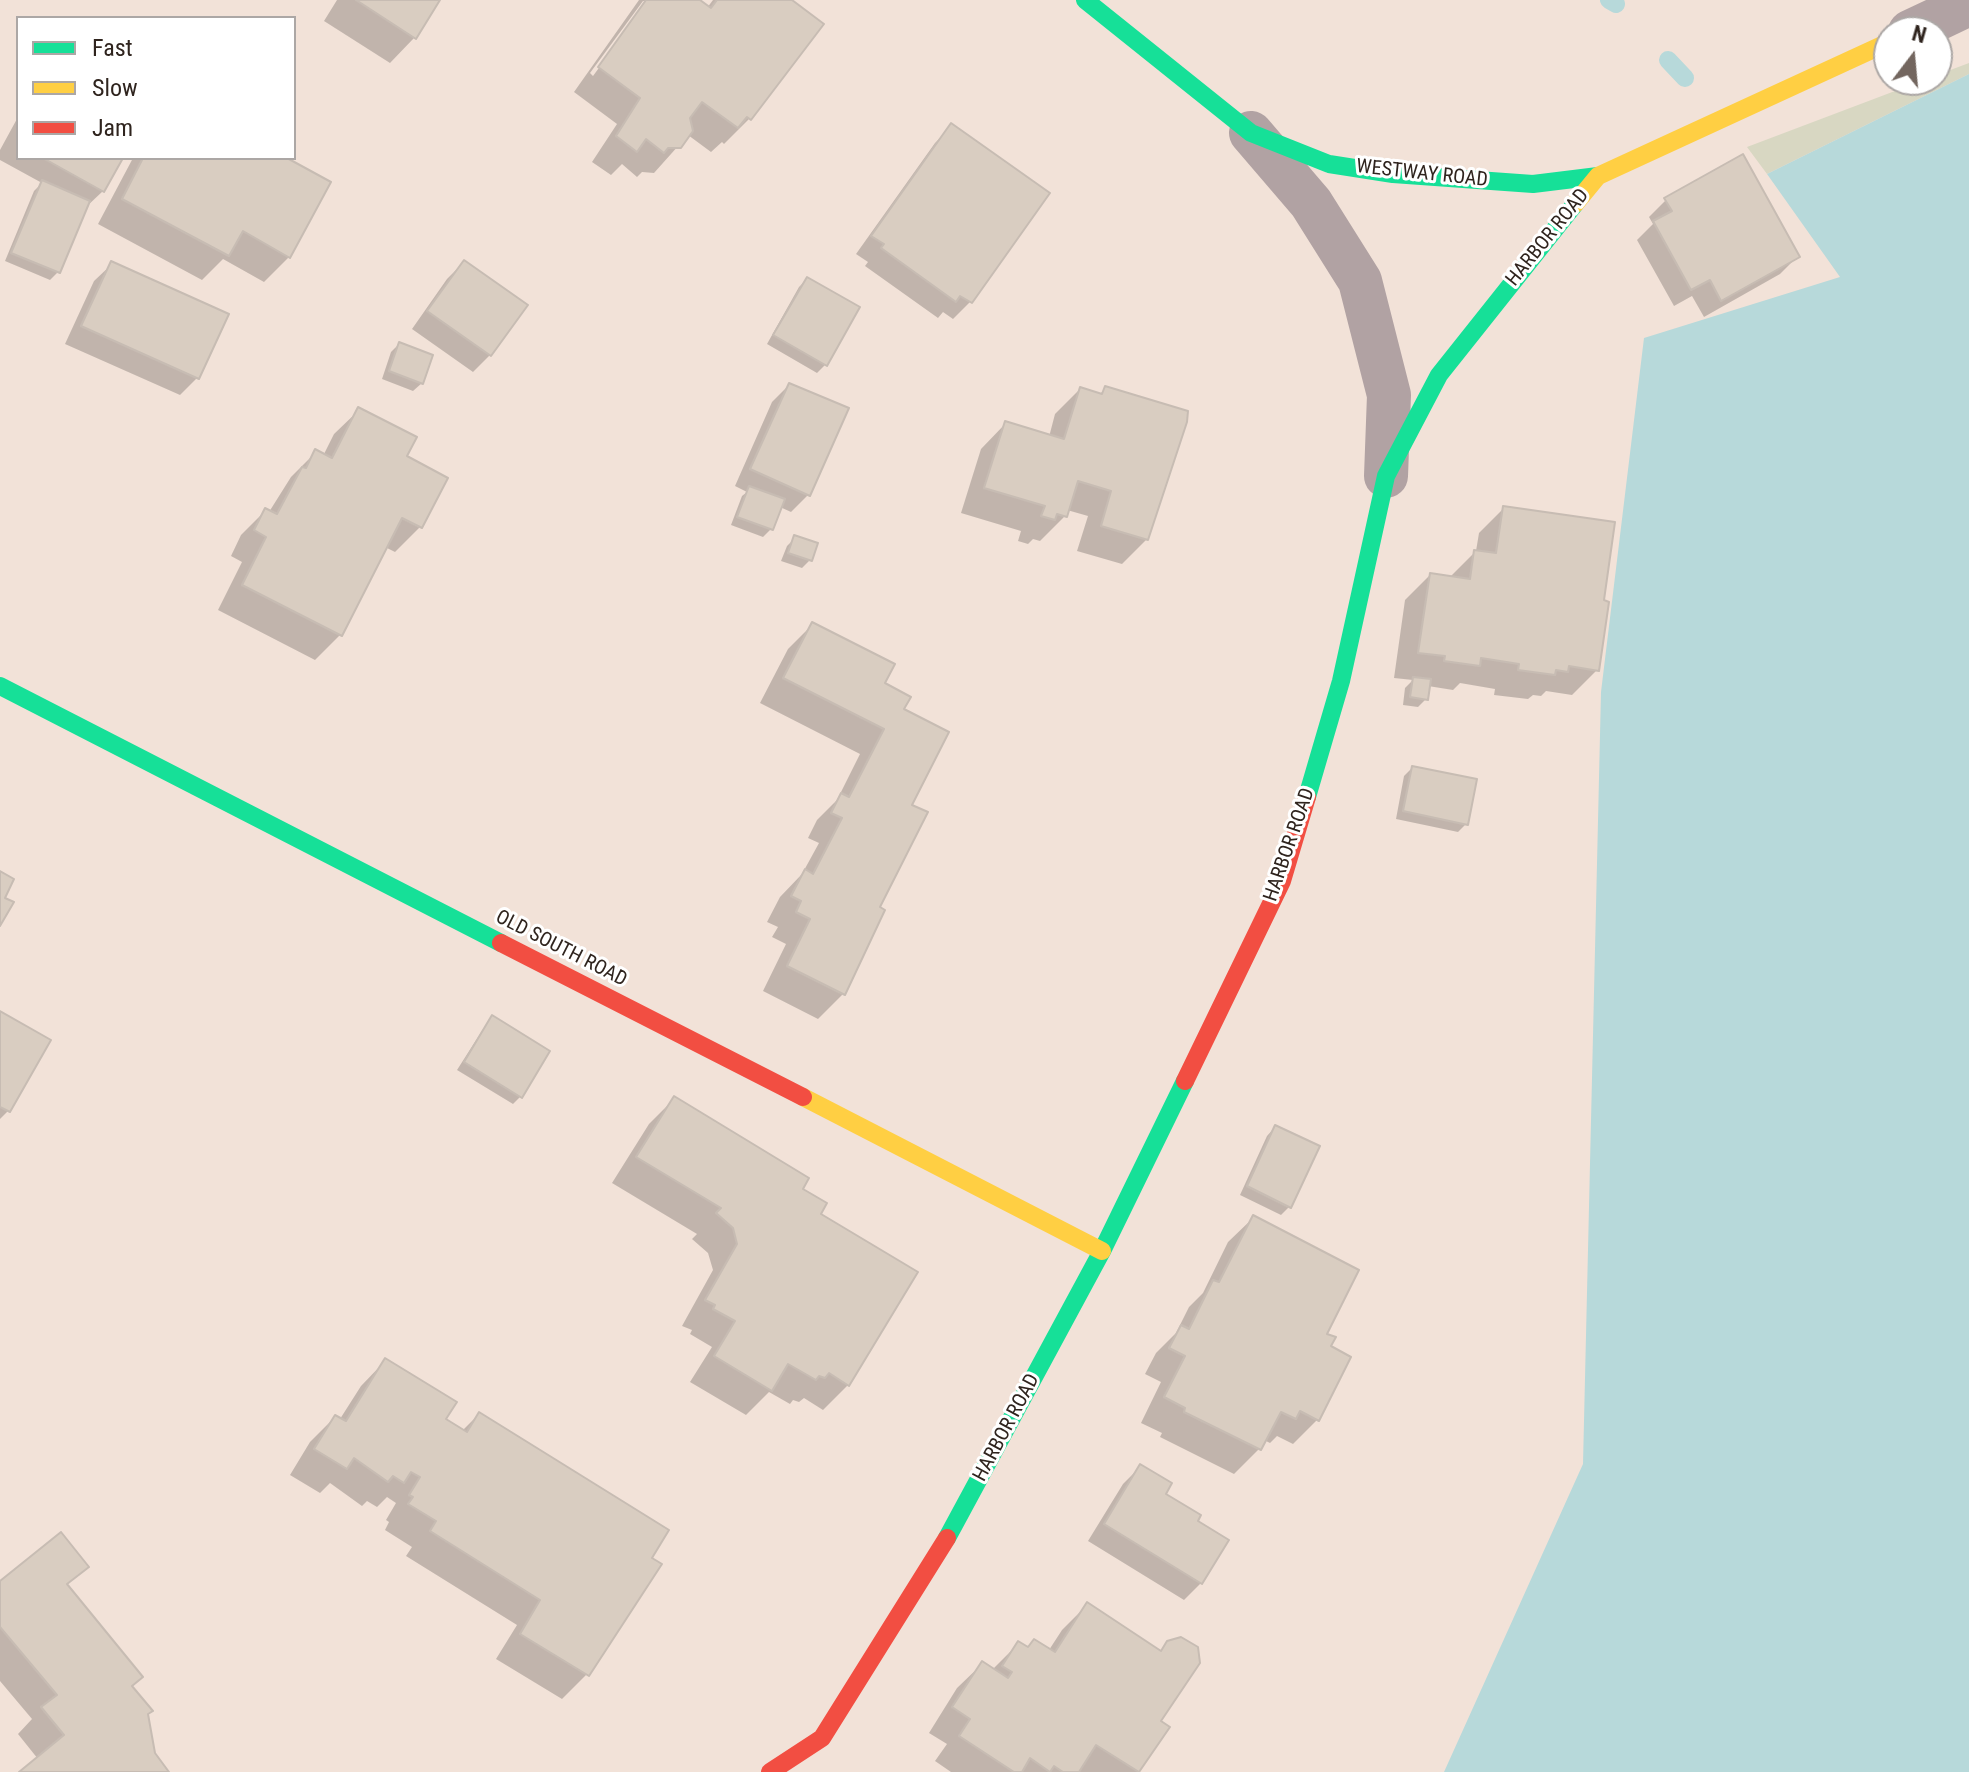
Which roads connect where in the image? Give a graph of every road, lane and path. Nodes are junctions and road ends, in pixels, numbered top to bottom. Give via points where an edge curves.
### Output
1 (1085, 0) edge
2 (1969, 4) edge
3 (1944, 16) edge
4 (1873, 49) edge
5 (1251, 133) junction
6 (1598, 176) junction
7 (1386, 476) junction
8 (0, 686) edge
9 (1102, 1251) junction
10 (770, 1772) edge

1 - 5 street, WESTWAY ROAD
2 - 3 street
4 - 6 street, HARBOR ROAD
5 - 6 street, WESTWAY ROAD via 1329,164 1393,174 1533,184
5 - 7 street, WESTWAY ROAD via 1311,203 1360,281 1389,395
6 - 7 street, HARBOR ROAD via 1439,375
7 - 9 street, HARBOR ROAD via 1341,681 1282,881
8 - 9 street, OLD SOUTH ROAD
9 - 10 street, HARBOR ROAD via 904,1610 822,1738

